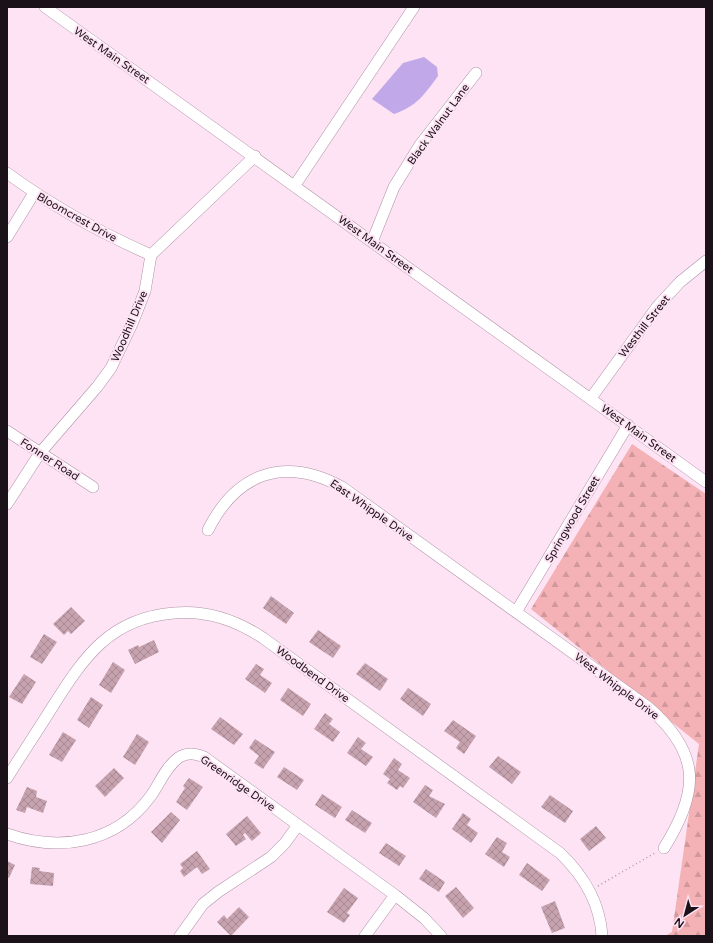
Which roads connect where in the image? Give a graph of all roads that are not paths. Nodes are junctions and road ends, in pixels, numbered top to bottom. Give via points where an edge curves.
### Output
1 (45, 7) edge
2 (414, 7) edge
3 (476, 74) dead end
4 (255, 156) junction
5 (7, 173) edge
6 (295, 185) junction
7 (34, 193) junction
8 (7, 238) edge
9 (372, 242) junction
10 (151, 255) junction
11 (706, 261) edge
12 (591, 398) junction
13 (628, 425) junction
14 (7, 431) edge
15 (40, 452) junction
16 (706, 482) edge
17 (93, 487) dead end
18 (7, 504) edge
19 (208, 530) dead end
20 (516, 612) junction
21 (7, 778) edge
22 (298, 825) junction
23 (7, 834) edge
24 (664, 848) road end
25 (395, 895) junction
26 (180, 936) edge
27 (365, 936) edge
28 (441, 936) edge
29 (602, 936) edge

1 - 4 street, West Main Street
2 - 6 street
3 - 9 street, Black Walnut Lane via 420,145 394,187
4 - 6 street, West Main Street
4 - 10 street
5 - 7 street, Bloomcrest Drive
6 - 9 street, West Main Street
7 - 8 street
7 - 10 street, Bloomcrest Drive via 101,231
9 - 12 street, West Main Street
10 - 15 street, Woodhill Drive via 145,291 111,368
11 - 12 street, Westhill Street via 680,282 657,307
12 - 13 street, West Main Street
13 - 16 street, West Main Street
13 - 20 street, Springwood Street
14 - 15 street, Fonner Road
15 - 17 street, Fonner Road
15 - 18 street, Woodhill Drive
19 - 20 street, East Whipple Drive via 224,503 250,482 278,472 296,471 312,474 342,487
20 - 24 street, West Whipple Drive via 648,707 669,726 679,740 688,766 688,796 684,811
21 - 29 street, Woodbend Drive via 79,666 101,643 126,626 152,616 179,612 212,615 244,626 263,638 552,846 576,868 590,891
22 - 23 street, Greenridge Drive via 204,757 191,753 182,755 174,761 149,798 133,815 113,829 93,838 49,844
22 - 25 street, Greenridge Drive
22 - 26 street via 285,843 270,857 206,901
25 - 27 street
25 - 28 street, Greenridge Drive via 424,918

